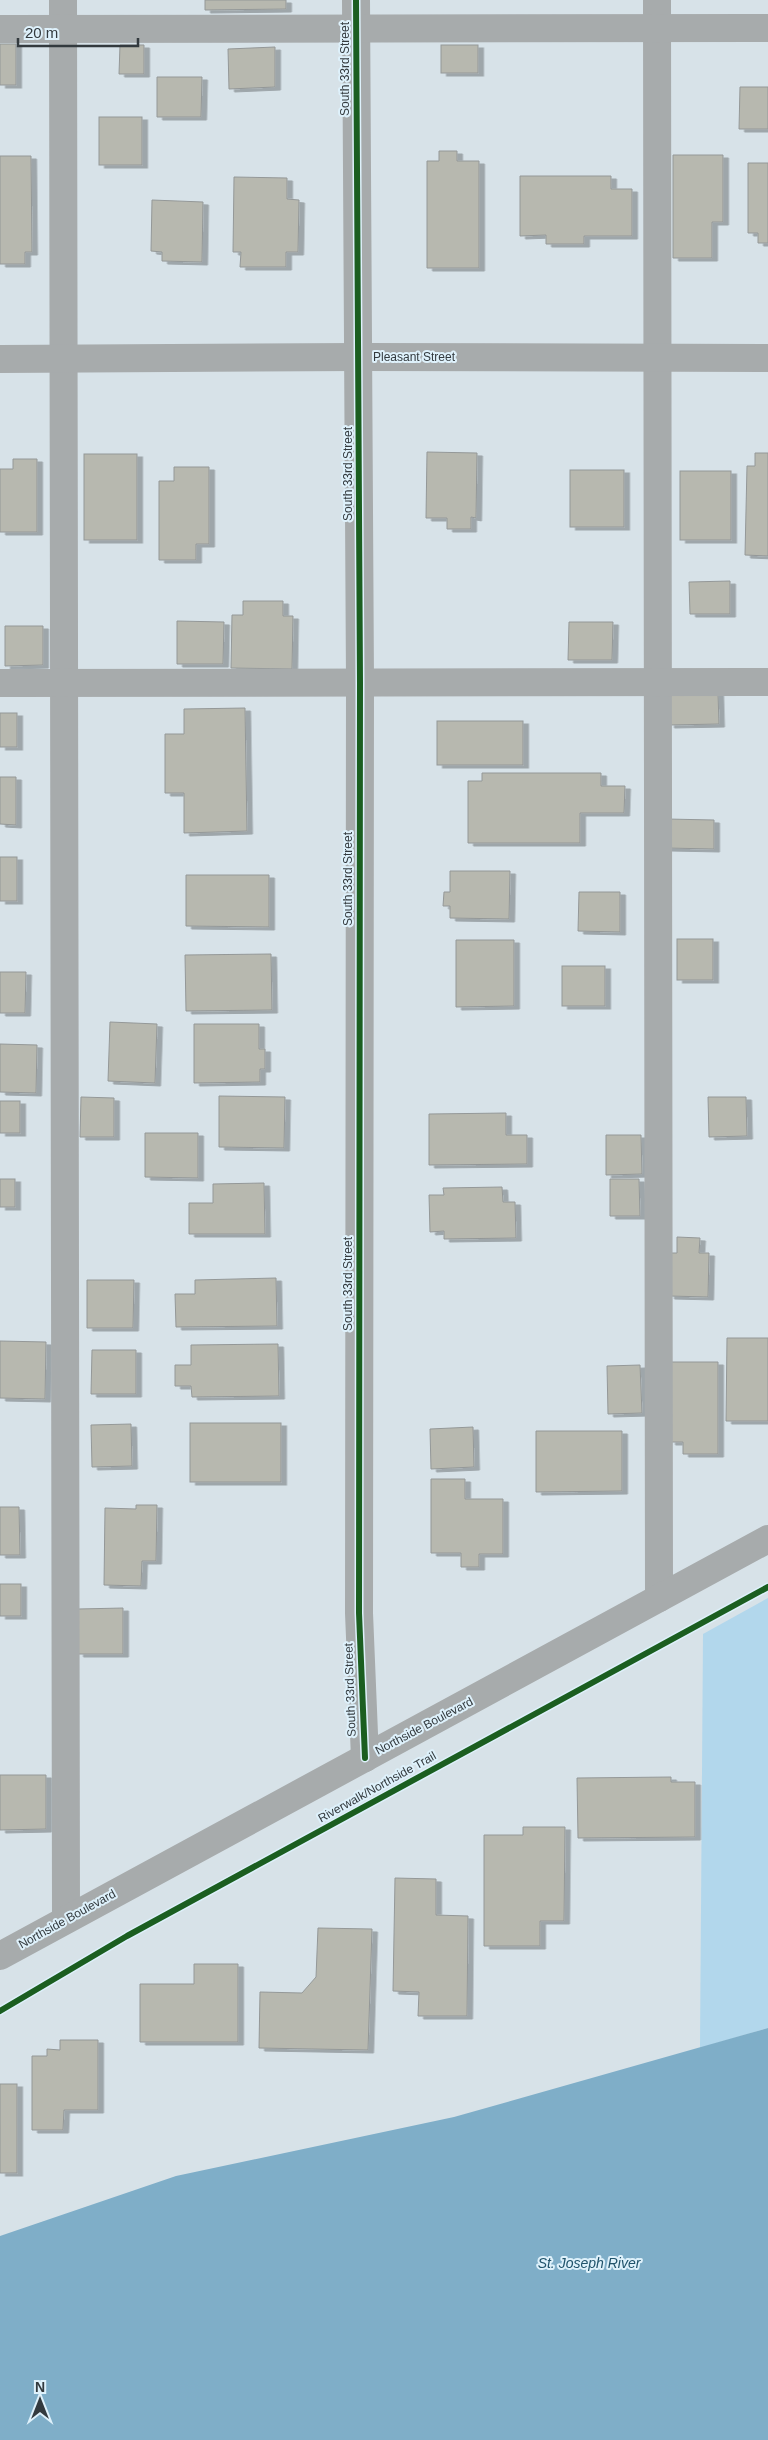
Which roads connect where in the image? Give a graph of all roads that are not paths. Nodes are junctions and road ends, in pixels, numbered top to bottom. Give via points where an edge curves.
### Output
1 (63, 0) edge
2 (356, 0) edge
3 (657, 0) edge
4 (768, 28) edge
5 (0, 29) edge
6 (63, 29) junction
7 (356, 29) junction
8 (657, 29) junction
9 (358, 357) junction
10 (658, 358) junction
11 (768, 358) edge
12 (0, 360) edge
13 (63, 360) junction
14 (360, 682) junction
15 (658, 682) junction
16 (768, 682) edge
17 (0, 683) edge
18 (64, 683) junction
19 (768, 1539) edge
20 (659, 1598) junction
21 (365, 1758) junction
22 (66, 1919) junction
23 (0, 1956) edge

1 - 6 street
2 - 7 street, South 33rd Street
3 - 8 street
4 - 8 street
5 - 6 street
6 - 7 street
6 - 13 street
7 - 8 street
7 - 9 street, South 33rd Street
8 - 10 street
9 - 10 street, Pleasant Street
9 - 13 street, Pleasant Street
9 - 14 street, South 33rd Street
10 - 11 street, Pleasant Street
10 - 15 street
12 - 13 street, Pleasant Street
13 - 18 street
14 - 15 street
14 - 18 street
14 - 21 street, South 33rd Street via 359,1613
15 - 16 street
15 - 20 street
17 - 18 street
18 - 22 street
19 - 20 street, Northside Boulevard
20 - 21 street, Northside Boulevard
21 - 22 street, Northside Boulevard
22 - 23 street, Northside Boulevard

